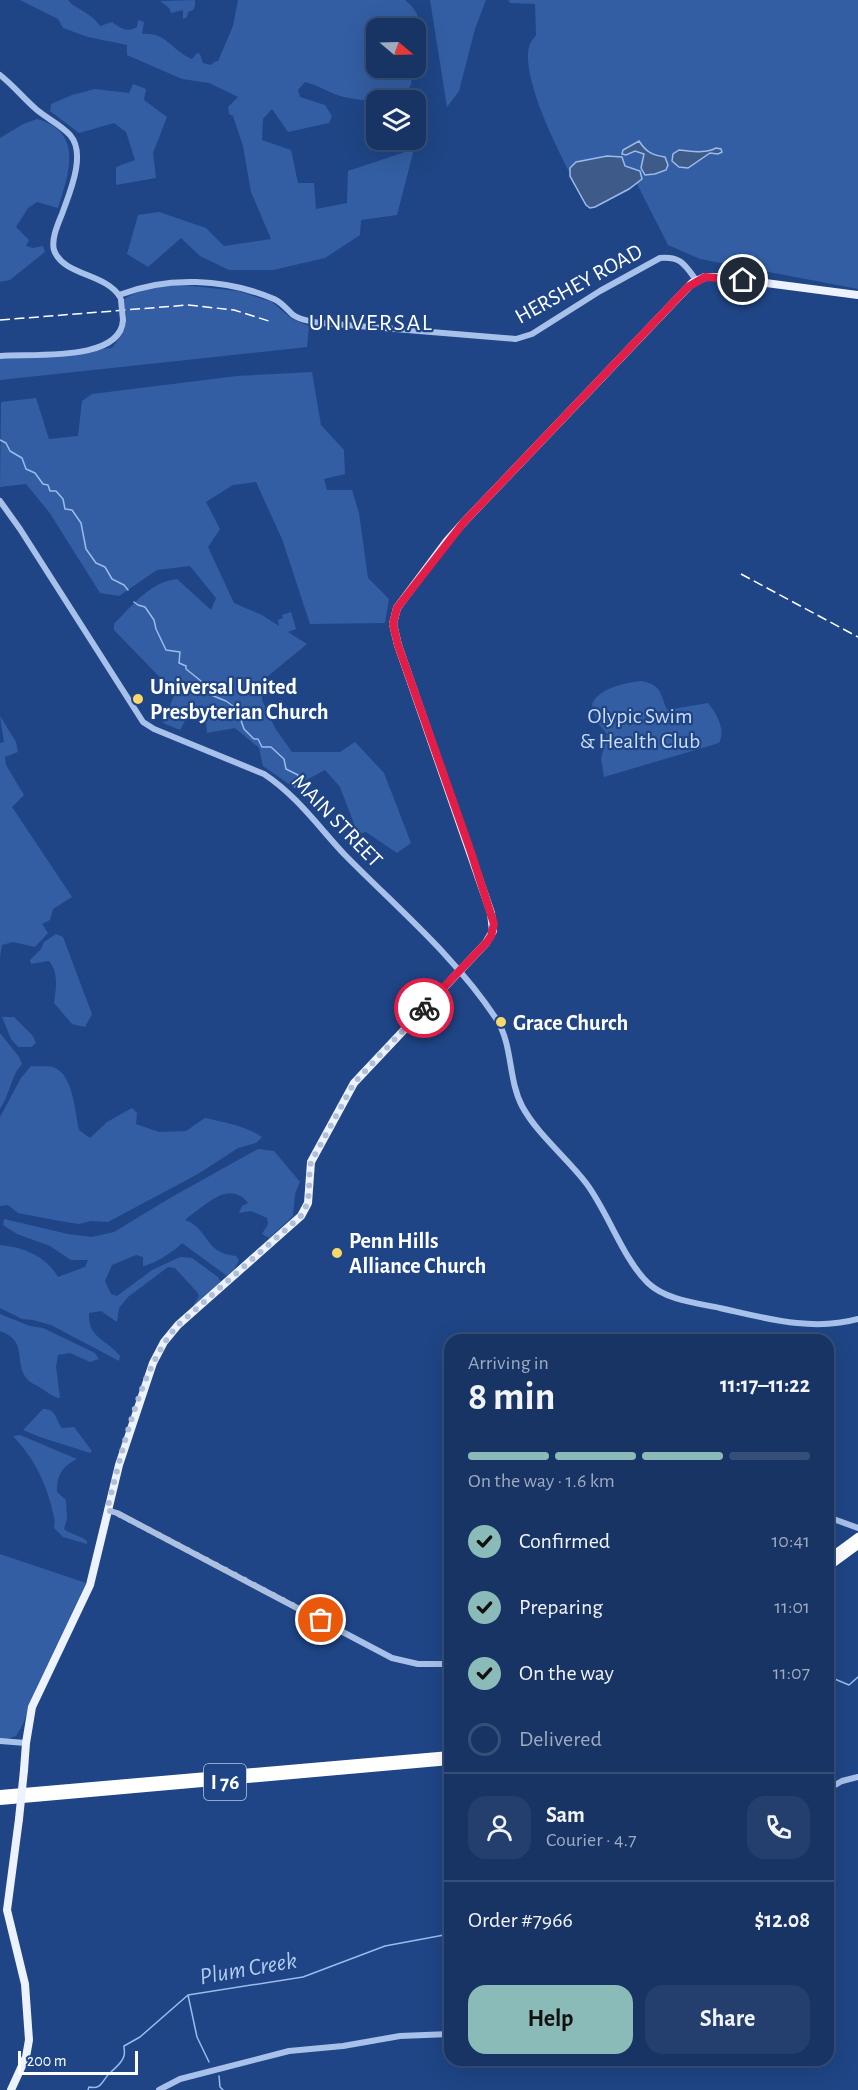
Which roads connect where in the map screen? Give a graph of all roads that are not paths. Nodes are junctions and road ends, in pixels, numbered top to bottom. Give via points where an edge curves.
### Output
1 (0, 75) edge
2 (696, 280) junction
3 (858, 295) edge
4 (120, 298) junction
5 (0, 356) edge
6 (0, 501) edge
7 (460, 970) junction
8 (858, 1318) edge
9 (107, 1510) junction
10 (834, 1519) edge
11 (858, 1528) edge
12 (858, 1537) edge
13 (858, 1545) edge
14 (834, 1555) edge
15 (834, 1563) edge
16 (444, 1664) edge
17 (0, 1741) edge
18 (26, 1743) junction
19 (444, 1756) edge
20 (444, 1762) edge
21 (858, 1777) edge
22 (834, 1786) edge
23 (0, 1794) edge
24 (0, 1801) edge
25 (444, 2034) edge
26 (11, 2090) edge
27 (159, 2090) edge

1 - 4 street via 75,143 77,159 72,183 54,238 56,255 63,263 111,286
2 - 3 main road via 720,277
2 - 4 street, HERSHEY ROAD via 684,264 670,257 660,258 532,334 516,339 322,323 297,317 263,295 195,282 153,284
2 - 7 main road via 464,522 395,612 398,645 493,919 491,936
4 - 5 street, bridge via 122,327 116,338 102,347
6 - 7 street, MAIN STREET via 143,722 281,784 342,852
7 - 8 street, MAIN STREET via 503,1031 514,1086 524,1109 593,1193 633,1263 651,1285 675,1298 776,1321 826,1324
7 - 9 main road via 348,1090 311,1162 309,1198 301,1216 178,1325 164,1342 139,1400
9 - 16 street via 392,1658
9 - 18 main road via 90,1585 38,1692
10 - 11 street
12 - 14 highway
13 - 15 highway
17 - 18 street
18 - 26 main road, bridge via 7,1910 25,1984 29,2040
19 - 23 highway, I 76
20 - 24 highway, I 76
21 - 22 street
25 - 27 street via 289,2051 180,2079

